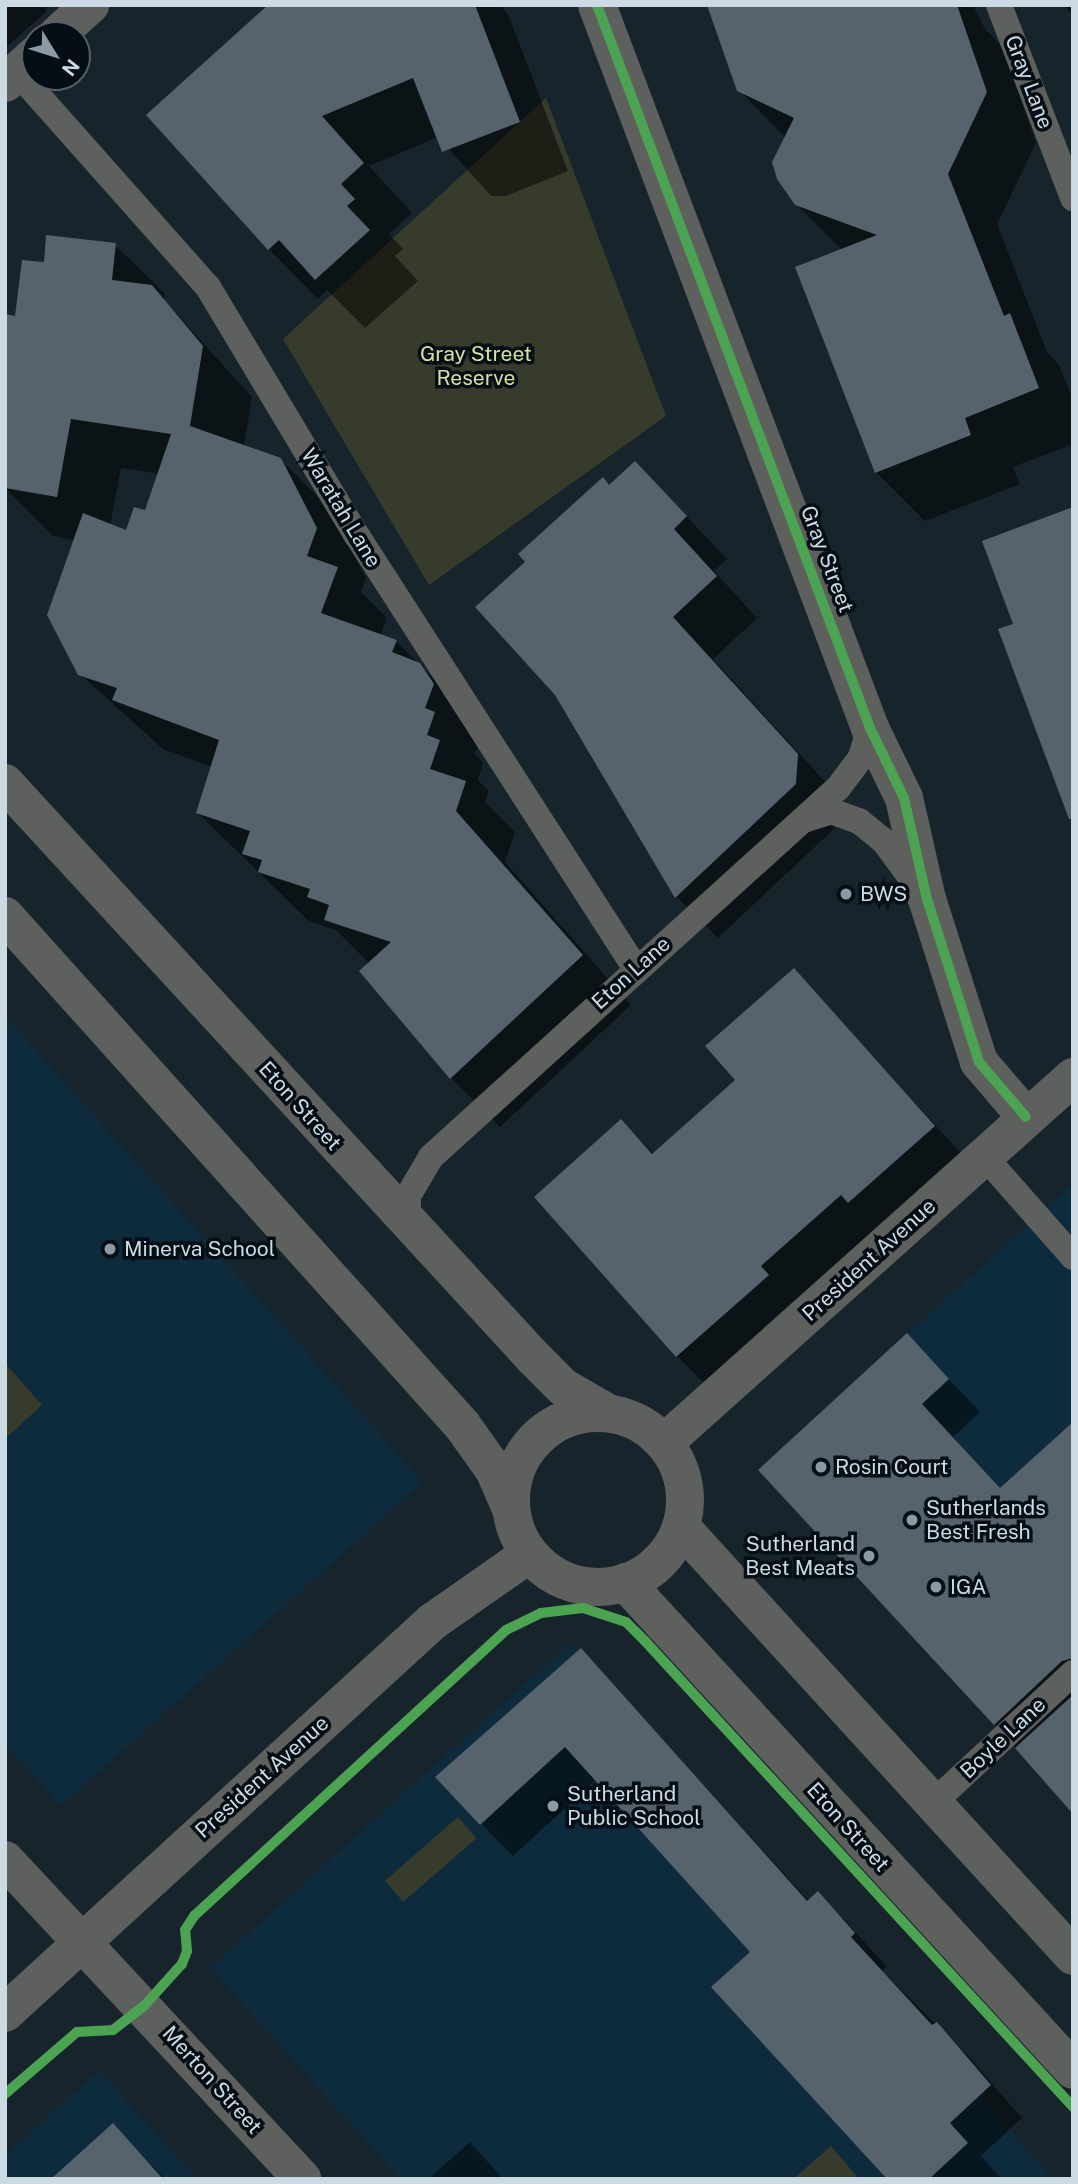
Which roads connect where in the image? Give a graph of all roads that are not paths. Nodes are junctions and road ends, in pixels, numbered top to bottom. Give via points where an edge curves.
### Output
1 (90, 5) edge
2 (597, 5) edge
3 (999, 5) edge
4 (72, 21) edge
5 (19, 70) edge
6 (1073, 198) edge
7 (870, 728) junction
8 (5, 783) edge
9 (798, 824) junction
10 (927, 899) junction
11 (5, 916) edge
12 (636, 969) junction
13 (1073, 1077) edge
14 (1026, 1117) junction
15 (984, 1156) junction
16 (408, 1226) junction
17 (1073, 1257) edge
18 (608, 1413) junction
19 (664, 1443) junction
20 (511, 1509) junction
21 (681, 1527) junction
22 (529, 1554) junction
23 (625, 1582) junction
24 (1073, 1673) edge
25 (933, 1803) junction
26 (5, 1860) edge
27 (82, 1943) junction
28 (1073, 1956) edge
29 (5, 2013) edge
30 (1073, 2070) edge
31 (302, 2179) edge

1 - 4 street
2 - 7 street, Gray Street
3 - 6 lane, Gray Lane
5 - 12 lane, Waratah Lane via 208,287 356,534
7 - 9 lane, Eton Lane via 866,747 849,775
7 - 10 street, Gray Street via 904,798
8 - 16 street, Eton Street
9 - 10 lane via 826,811 859,821 884,841
9 - 12 lane, Eton Lane
10 - 14 street, Gray Street via 979,1062
11 - 20 street via 461,1425 495,1470
12 - 16 lane, Eton Lane via 431,1157 408,1196
13 - 14 street, President Avenue
14 - 15 street, President Avenue
15 - 17 lane
15 - 19 street, President Avenue
16 - 18 street, Eton Street via 563,1387
18 - 19 street via 648,1429
18 - 20 street via 586,1413 559,1422 536,1439 519,1462 511,1485
19 - 21 street via 683,1483
20 - 22 street
21 - 23 street via 660,1561
21 - 25 street
22 - 23 street via 548,1573 573,1584 599,1587
22 - 27 street, President Avenue via 432,1622
23 - 30 street, Eton Street
24 - 25 lane, Boyle Lane
25 - 28 street
26 - 27 street, Merton Street
27 - 29 street, President Avenue
27 - 31 street, Merton Street

